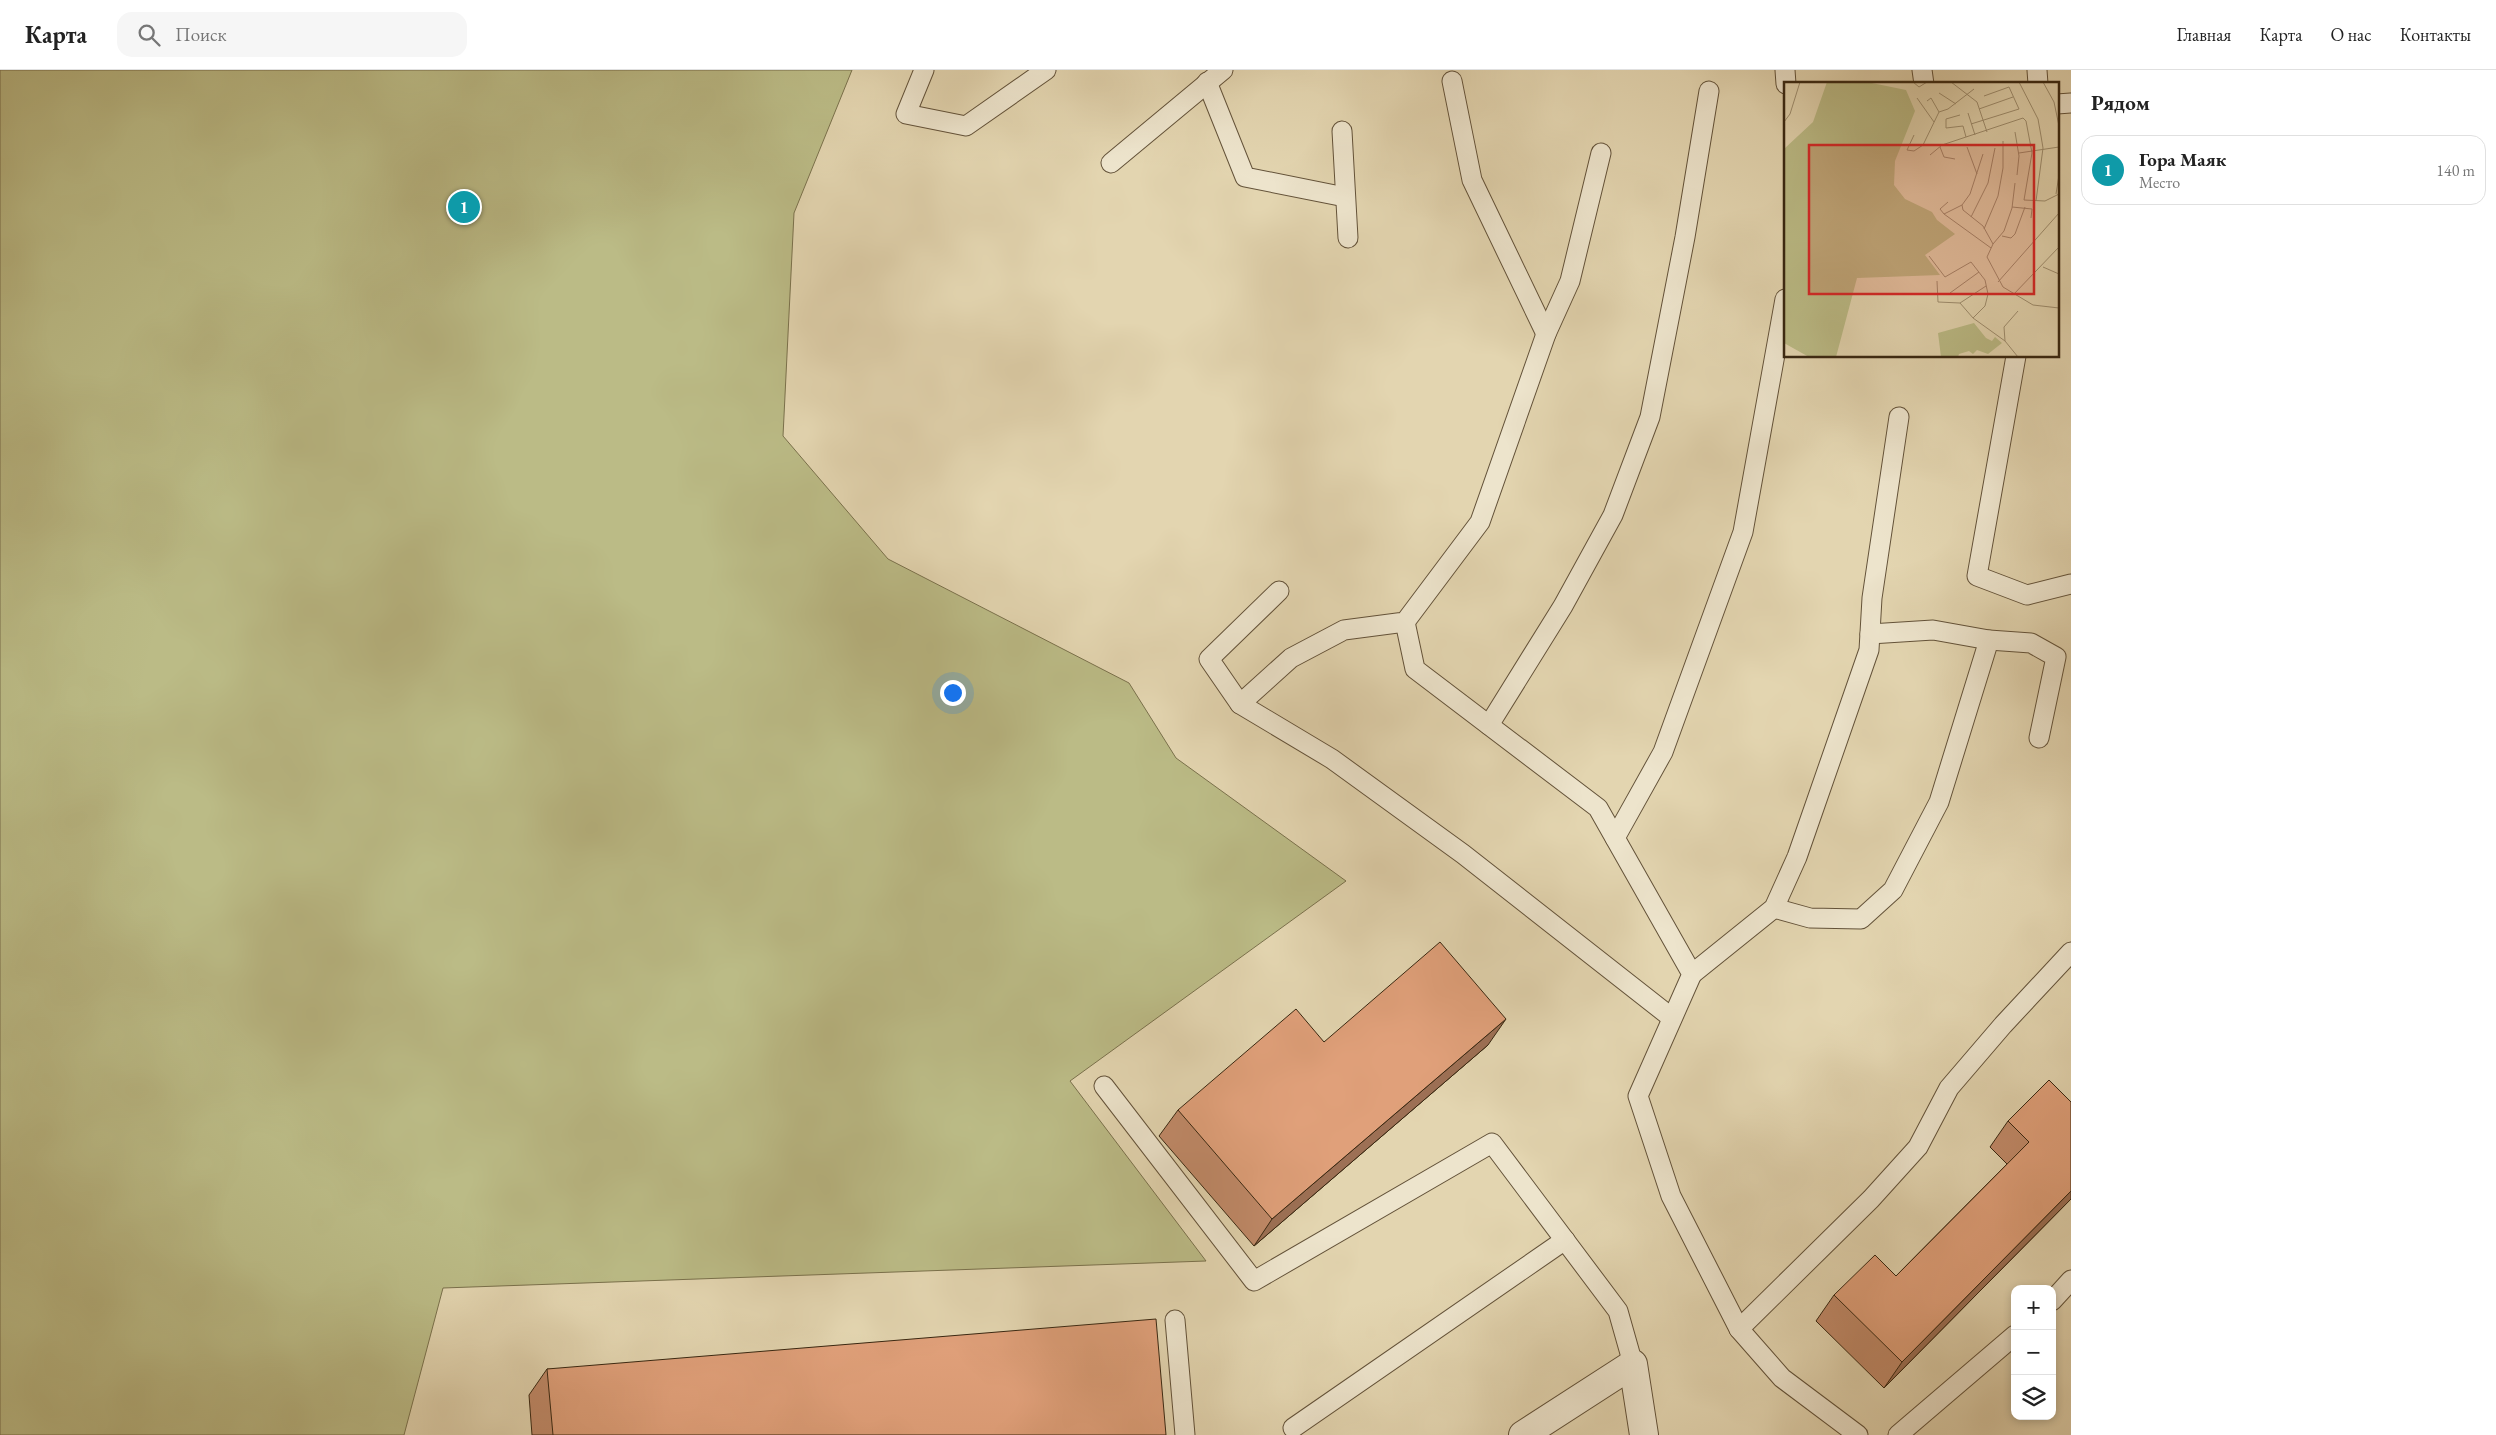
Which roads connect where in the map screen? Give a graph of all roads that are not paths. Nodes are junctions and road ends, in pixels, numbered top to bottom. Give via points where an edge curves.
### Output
1 (924, 70) edge
2 (1046, 70) edge
3 (1223, 70) edge
4 (1452, 81) dead end
5 (1208, 82) junction
6 (1709, 91) dead end
7 (2071, 103) edge
8 (2058, 104) edge
9 (1342, 131) dead end
10 (1601, 153) dead end
11 (1111, 163) dead end
12 (1346, 197) junction
13 (1348, 238) dead end
14 (1784, 305) edge
15 (1546, 334) junction
16 (2016, 358) edge
17 (1899, 417) dead end
18 (2071, 584) edge
19 (1279, 591) dead end
20 (1405, 622) junction
21 (1870, 634) junction
22 (1989, 640) junction
23 (1240, 704) junction
24 (1489, 725) junction
25 (2039, 738) dead end
26 (1615, 838) junction
27 (1774, 908) junction
28 (2071, 952) edge
29 (1692, 974) junction
30 (1672, 1018) junction
31 (1104, 1086) dead end
32 (1565, 1240) junction
33 (2071, 1280) edge
34 (2056, 1297) edge
35 (1175, 1320) dead end
36 (1739, 1329) junction
37 (2011, 1338) edge
38 (1633, 1364) junction
39 (1293, 1428) dead end
40 (1185, 1435) edge
41 (1523, 1435) edge
42 (1644, 1435) edge
43 (1858, 1435) edge
44 (1898, 1435) edge

1 - 2 lane via 906,114 966,126
3 - 5 lane
4 - 15 lane via 1472,180
5 - 11 lane
5 - 12 lane via 1245,177
6 - 24 lane via 1650,417 1613,515 1563,606
7 - 8 lane
9 - 12 lane
10 - 15 lane via 1570,281
12 - 13 lane
14 - 26 lane via 1743,532 1663,752
15 - 20 lane via 1480,522
16 - 18 lane via 1977,576 2027,595
17 - 21 lane via 1872,598
19 - 23 lane via 1209,659
20 - 23 lane via 1344,630 1291,658
20 - 24 lane via 1415,669
21 - 22 lane via 1933,630
21 - 27 lane via 1869,650 1797,857
22 - 25 lane via 2031,643 2056,657
22 - 27 lane via 1939,802 1893,890 1861,919 1810,918
23 - 30 lane via 1332,759 1463,854
24 - 26 lane via 1598,808
26 - 29 lane
27 - 29 lane
28 - 36 lane via 2003,1024 1949,1088 1918,1147 1872,1199
29 - 30 lane
30 - 36 lane via 1638,1096 1671,1196
31 - 32 lane via 1254,1281 1492,1143
32 - 38 lane via 1618,1311
32 - 39 lane
33 - 34 lane
35 - 40 lane
36 - 43 lane via 1782,1378
37 - 44 lane
38 - 41 street
38 - 42 street

